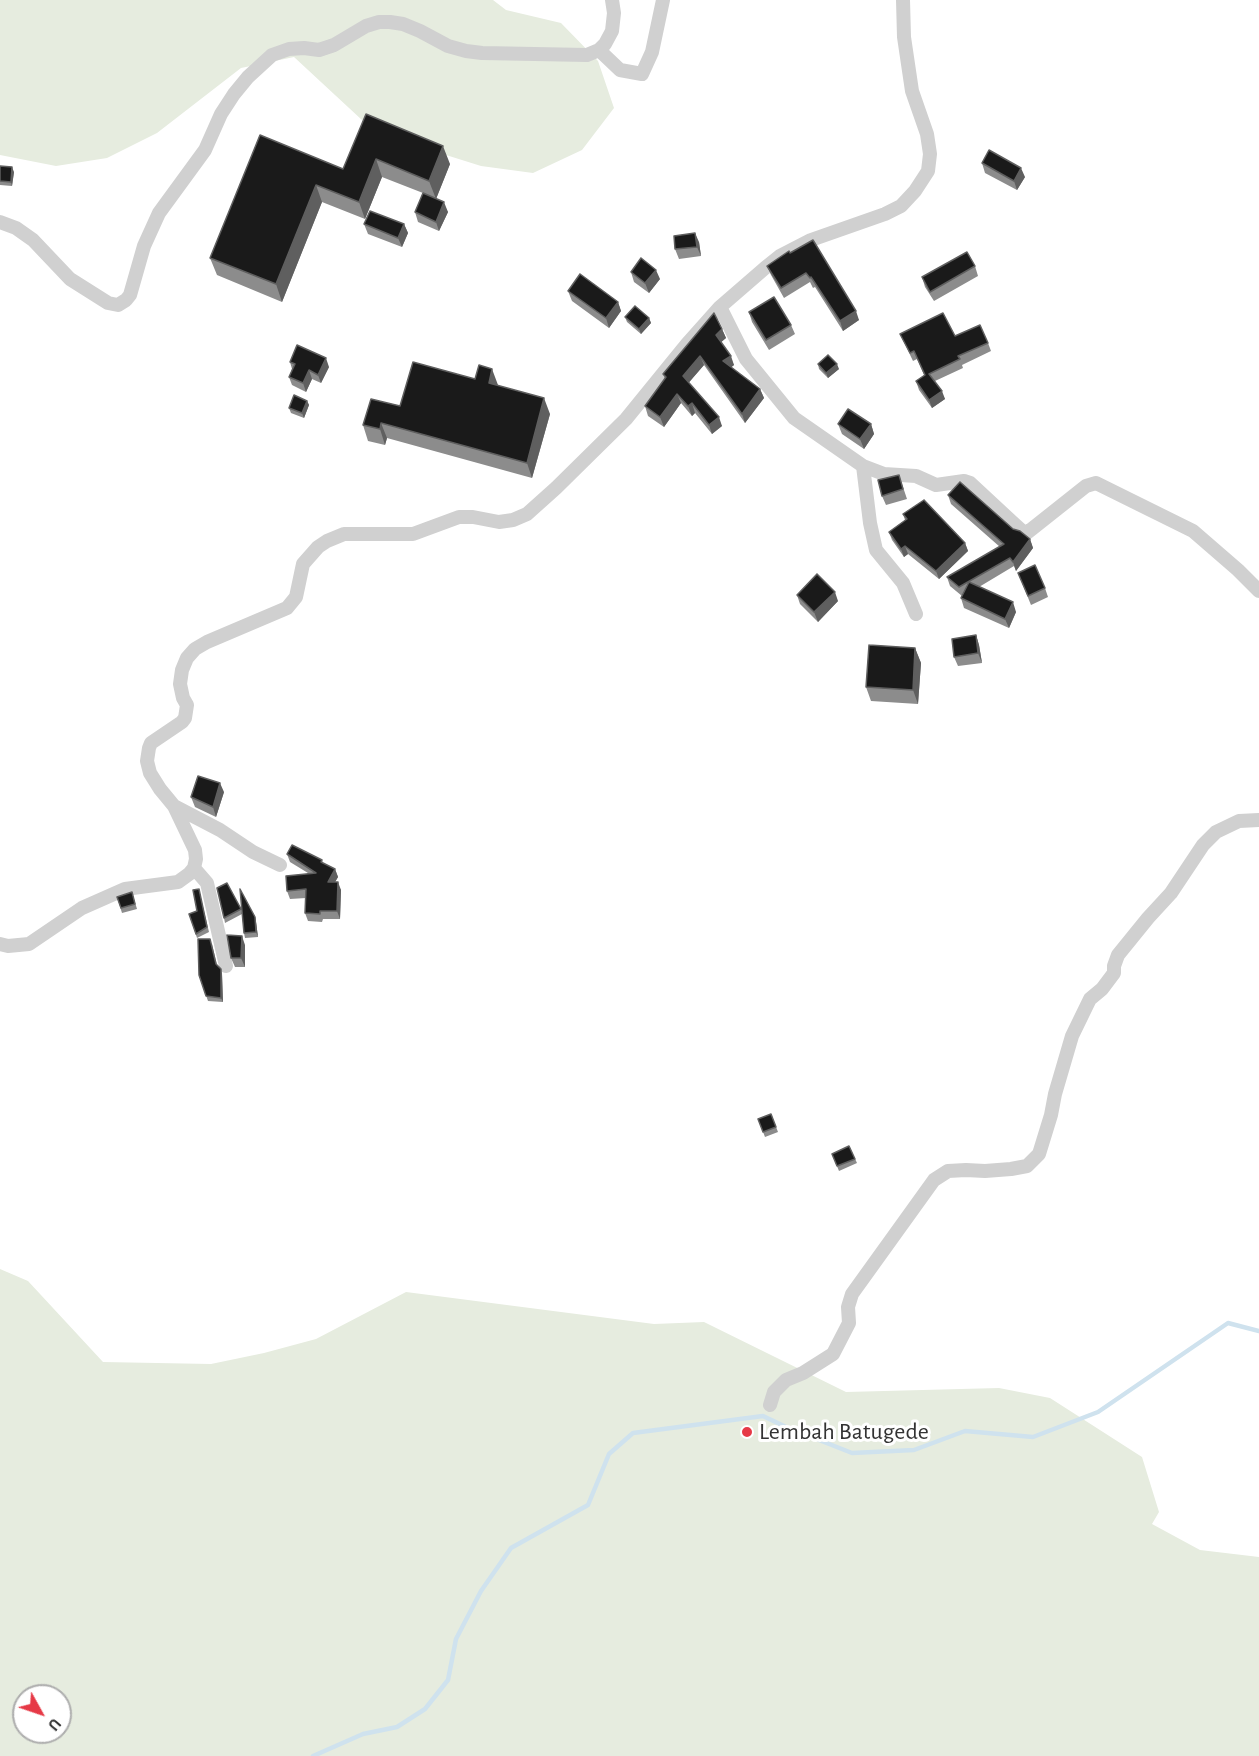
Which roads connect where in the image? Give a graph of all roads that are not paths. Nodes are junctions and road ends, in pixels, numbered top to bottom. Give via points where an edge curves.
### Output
1 (612, 0) edge
2 (663, 0) edge
3 (903, 0) edge
4 (599, 50) junction
5 (0, 222) edge
6 (720, 308) junction
7 (863, 466) junction
8 (1259, 591) edge
9 (916, 614) dead end
10 (174, 806) junction
11 (1259, 820) edge
12 (280, 865) dead end
13 (194, 868) junction
14 (0, 944) edge
15 (226, 966) dead end
16 (770, 1405) dead end

1 - 4 street via 612,31
2 - 4 street via 652,52 642,74 620,70
3 - 6 street via 912,91 930,154 928,171 901,206 780,256
4 - 5 street via 587,55 482,53 448,46 404,24 379,22 319,50 304,48 272,55 234,94 205,150 159,213 130,294 118,305 108,303 70,279 33,240
6 - 7 street via 746,359 794,418
6 - 10 street via 626,419 526,513 499,522 459,517 413,534 335,537 318,547 303,564 296,597 287,608 195,649 182,670 185,718 152,743 148,753 150,773
7 - 8 street via 884,474 916,476 936,485 970,483 1022,531 1028,532 1086,486 1096,483 1193,531
7 - 9 street via 876,550 903,583
10 - 12 street
10 - 13 street via 195,850
11 - 16 street via 1239,820 1216,832 1118,955 1114,973 1090,999 1072,1036 1039,1154 1027,1166 948,1171 934,1180 852,1294 849,1323 832,1354 803,1374 786,1380 774,1392
13 - 14 street via 178,882 125,889 82,908 29,944
13 - 15 street via 207,883

